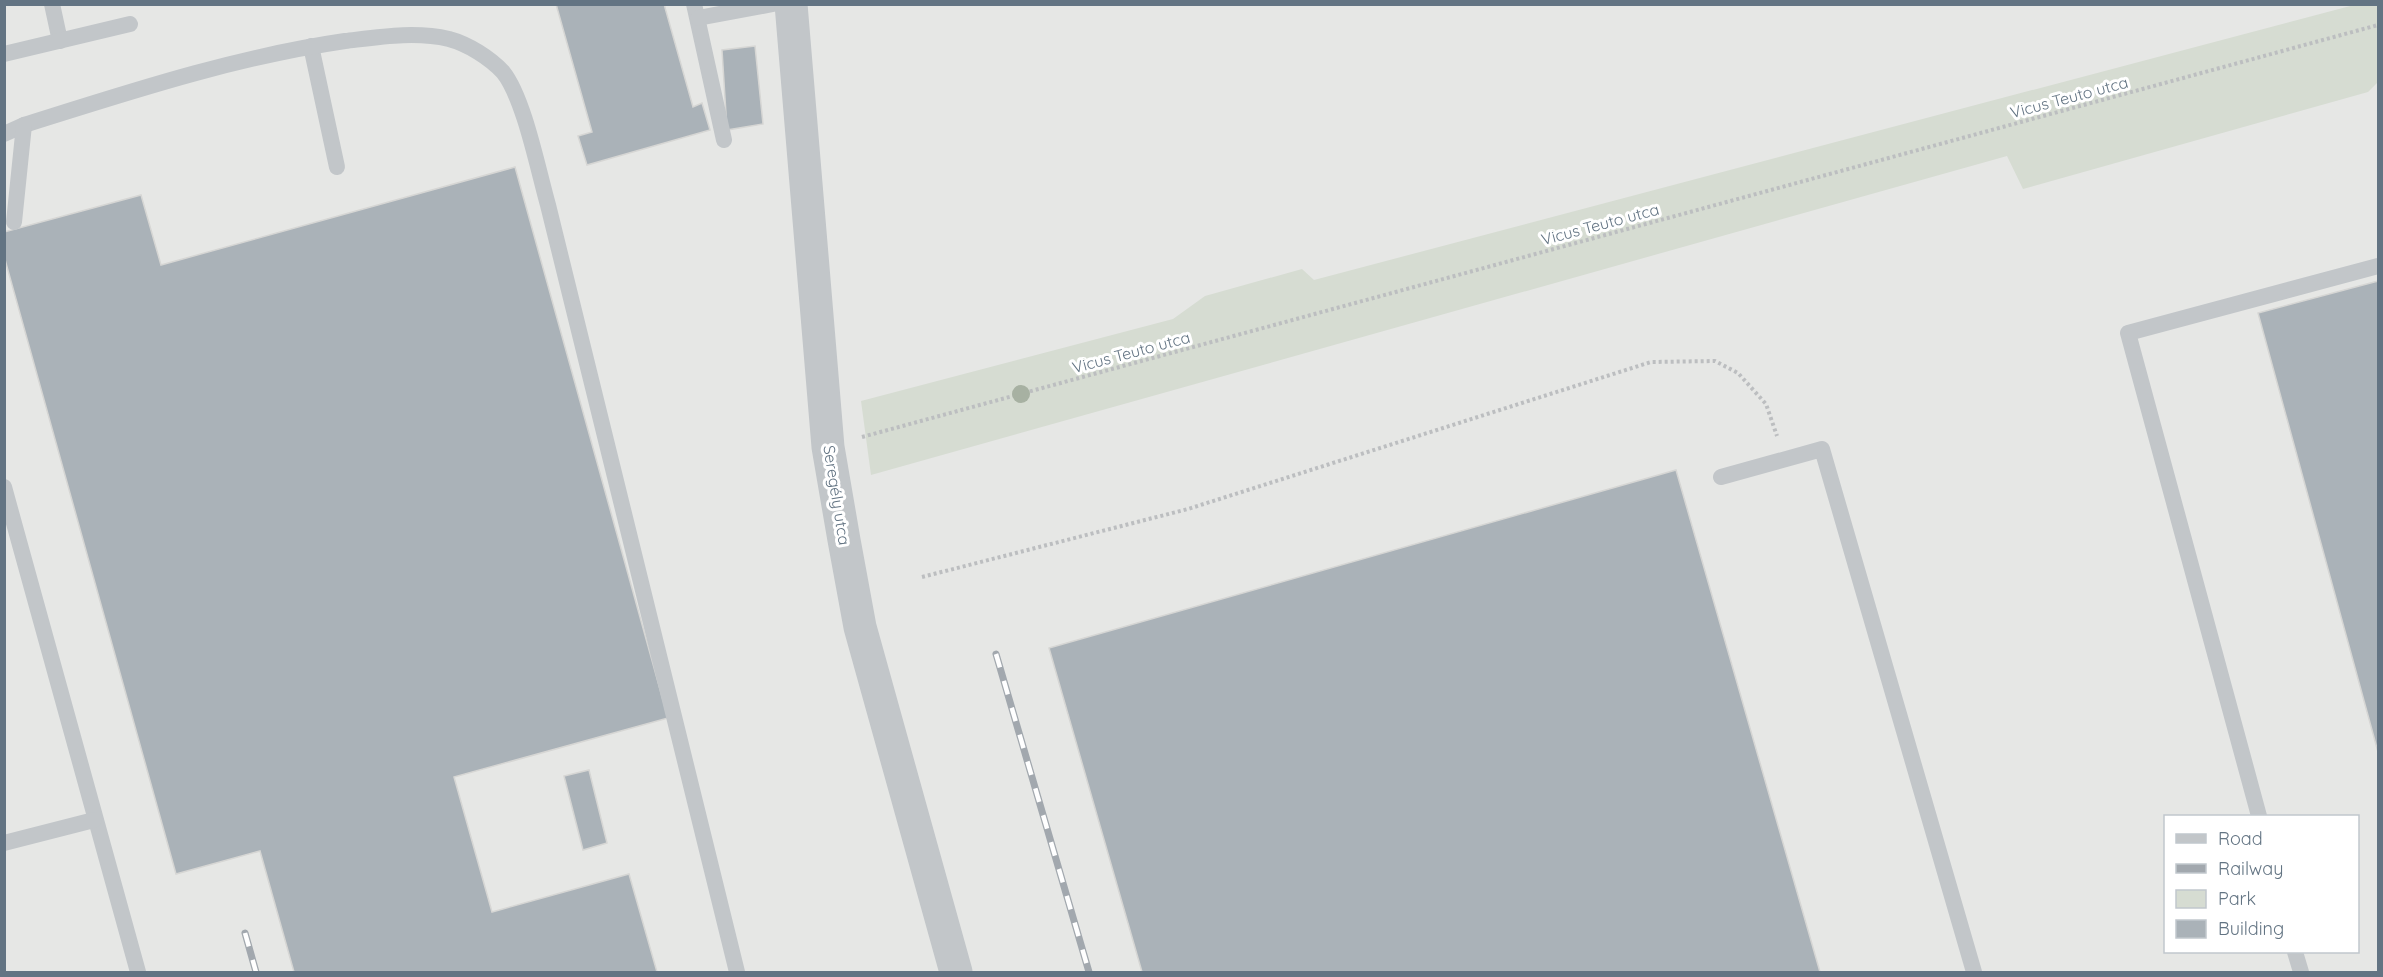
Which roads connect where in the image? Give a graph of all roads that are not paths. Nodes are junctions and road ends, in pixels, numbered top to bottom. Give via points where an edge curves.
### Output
1 (52, 4) edge
2 (772, 4) edge
3 (791, 4) edge
4 (696, 11) edge
5 (130, 24) dead end
6 (60, 41) junction
7 (311, 46) junction
8 (4, 54) edge
9 (24, 125) junction
10 (4, 134) edge
11 (724, 140) dead end
12 (337, 167) dead end
13 (14, 222) dead end
14 (2379, 266) edge
15 (1721, 477) dead end
16 (4, 487) edge
17 (2259, 815) edge
18 (94, 819) junction
19 (4, 843) edge
20 (2296, 953) edge
21 (138, 972) edge
22 (737, 972) edge
23 (956, 972) edge
24 (1974, 972) edge
25 (2301, 972) edge

1 - 6 lane
2 - 4 lane
3 - 23 street, Seregély utca via 828,447 860,627
4 - 11 lane
5 - 6 lane
6 - 8 lane
7 - 9 lane via 163,81
7 - 12 lane
7 - 22 lane via 414,35 450,40 482,54 502,72 515,92 548,205
9 - 10 lane
9 - 13 lane
14 - 17 lane via 2128,333
15 - 24 lane via 1822,449
16 - 18 lane
18 - 19 lane
18 - 21 lane
20 - 25 lane

